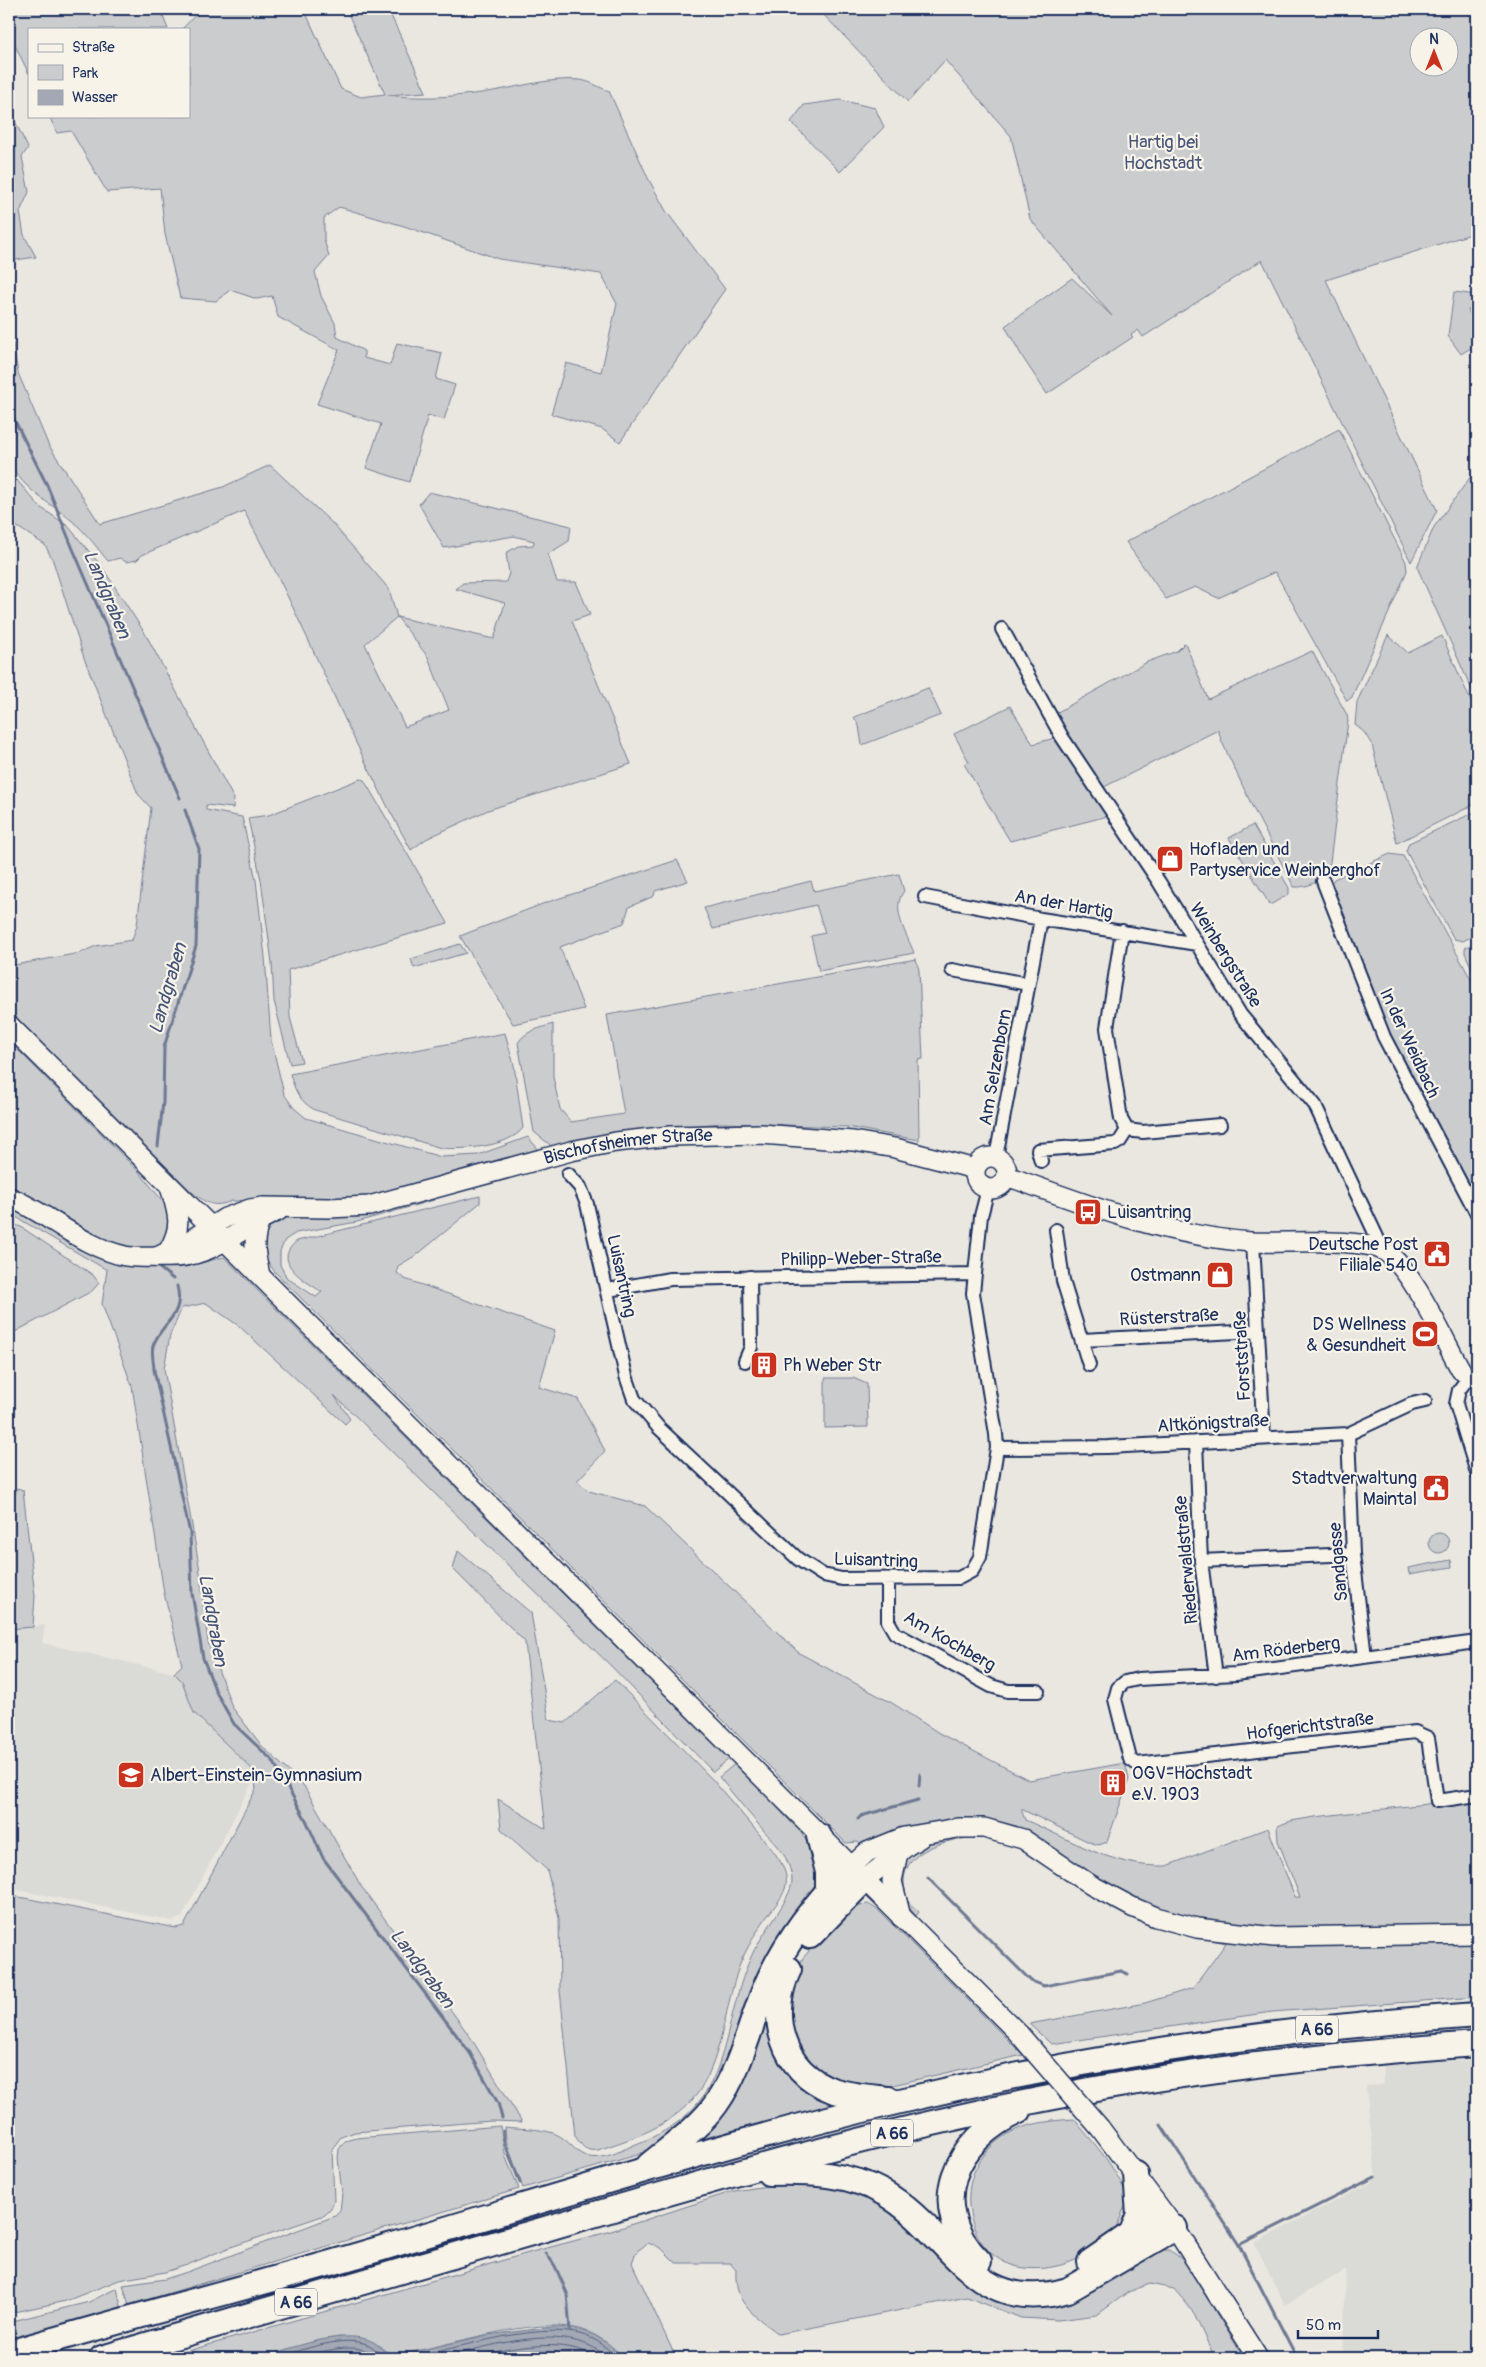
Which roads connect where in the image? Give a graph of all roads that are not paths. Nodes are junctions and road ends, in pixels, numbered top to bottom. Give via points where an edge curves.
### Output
1 (1002, 629) dead end
2 (1323, 881) dead end
3 (925, 897) dead end
4 (1040, 919) junction
5 (1122, 931) junction
6 (1197, 944) junction
7 (952, 970) dead end
8 (1028, 984) junction
9 (9, 1025) edge
10 (1220, 1125) dead end
11 (1127, 1130) junction
12 (996, 1157) junction
13 (1041, 1161) dead end
14 (975, 1169) junction
15 (568, 1174) dead end
16 (1007, 1176) junction
17 (169, 1184) junction
18 (988, 1189) junction
19 (9, 1197) edge
20 (286, 1208) junction
21 (1477, 1214) edge
22 (262, 1218) junction
23 (211, 1226) junction
24 (1056, 1230) dead end
25 (226, 1241) junction
26 (1253, 1242) junction
27 (1382, 1250) junction
28 (163, 1254) junction
29 (974, 1274) junction
30 (260, 1275) junction
31 (750, 1277) junction
32 (608, 1290) junction
33 (1257, 1331) junction
34 (1082, 1340) junction
35 (745, 1362) dead end
36 (1089, 1365) dead end
37 (1469, 1376) edge
38 (1425, 1402) dead end
39 (1348, 1434) junction
40 (1264, 1438) junction
41 (1196, 1442) junction
42 (997, 1448) junction
43 (1477, 1473) edge
44 (1353, 1554) junction
45 (1200, 1561) junction
46 (888, 1579) junction
47 (1477, 1642) edge
48 (1365, 1657) junction
49 (1216, 1676) junction
50 (1038, 1691) dead end
51 (1132, 1762) joint
52 (1477, 1795) edge
53 (933, 1832) junction
54 (819, 1836) junction
55 (898, 1853) junction
56 (856, 1874) junction
57 (828, 1890) junction
58 (903, 1920) junction
59 (1477, 1934) edge
60 (1477, 2015) edge
61 (1477, 2044) edge
62 (1053, 2097) junction
63 (901, 2101) junction
64 (640, 2172) junction
65 (732, 2174) junction
66 (1136, 2174) junction
67 (1175, 2228) junction
68 (1132, 2232) junction
69 (9, 2352) edge
70 (102, 2358) edge
71 (1258, 2358) edge

1 - 6 street, Weinbergstraße via 1062,736
2 - 21 street, In der Weidbach via 1384,1036
3 - 4 street, An der Hartig
4 - 5 street, An der Hartig
4 - 8 street, Am Selzenborn
5 - 6 street, An der Hartig
5 - 11 street via 1107,1028 1121,1119
6 - 27 street, Weinbergstraße via 1256,1035 1315,1105
7 - 8 street
8 - 12 street, Am Selzenborn
9 - 17 main road
10 - 11 street via 1143,1132
11 - 13 street via 1115,1144 1038,1150
12 - 14 main road via 980,1160
12 - 16 main road via 1006,1164
14 - 18 main road via 976,1179
14 - 20 main road, Bischofsheimer Straße via 895,1148 853,1141 776,1135 697,1135 616,1142 571,1151 369,1206
15 - 32 street, Luisantring via 580,1187 588,1204
16 - 18 main road via 998,1188
16 - 26 main road via 1169,1231
17 - 23 main road
17 - 28 main road via 178,1226
18 - 29 street, Luisantring via 981,1216
19 - 28 main road, Bischofsheimer Straße via 115,1253 138,1258
20 - 22 main road, Bischofsheimer Straße
20 - 23 main road, Bischofsheimer Straße via 250,1209
22 - 25 main road, Bischofsheimer Straße
22 - 30 main road via 253,1244
23 - 25 main road
23 - 28 main road, Bischofsheimer Straße
24 - 34 street via 1063,1281
25 - 28 main road, Bischofsheimer Straße via 188,1257
25 - 30 main road
26 - 27 main road via 1358,1244
26 - 33 street, Forststraße
27 - 37 main road via 1398,1263
29 - 31 street, Philipp-Weber-Straße
29 - 42 street, Luisantring via 974,1303
30 - 54 main road
31 - 32 street, Philipp-Weber-Straße via 670,1279
31 - 35 street via 750,1348
32 - 46 street, Luisantring via 628,1383 634,1399 648,1417 811,1569 842,1580
33 - 34 street, Rüsterstraße
33 - 40 street, Forststraße
34 - 36 street
37 - 43 street via 1459,1390 1456,1404
38 - 39 street, Altkönigstraße via 1412,1404
39 - 40 street, Altkönigstraße
39 - 44 street, Sandgasse
40 - 41 street, Altkönigstraße
41 - 42 street, Altkönigstraße
41 - 45 street, Riederwaldstraße
42 - 46 street, Luisantring via 983,1548 972,1571 950,1579
44 - 45 street
44 - 48 street, Sandgasse
45 - 49 street, Riederwaldstraße
46 - 50 street, Am Kochberg via 888,1621 895,1633 991,1686 1008,1691
47 - 48 street, Am Röderberg
48 - 49 street, Am Röderberg
49 - 51 street, Am Röderberg via 1125,1682 1117,1691 1116,1704
51 - 52 street, Hofgerichtstraße via 1142,1764 1420,1733 1428,1738 1430,1745 1437,1801
53 - 55 main road
53 - 56 main road via 904,1837 867,1852
53 - 59 main road via 973,1828 1012,1835 1034,1845 1091,1885 1132,1907 1166,1920 1213,1931 1274,1937
54 - 56 main road
54 - 57 highway via 828,1872
55 - 56 main road
55 - 58 main road via 892,1881
56 - 57 highway
56 - 58 main road
56 - 63 highway via 790,1967 780,1995 778,2021 790,2054 818,2083 841,2092
57 - 64 highway via 771,1975 740,2060 725,2091 702,2121
58 - 66 main road, bridge via 1019,2034
60 - 63 highway, A 66 via 1386,2021 1203,2043 1069,2065
61 - 62 highway, A 66 via 1300,2059 1131,2082
62 - 65 highway, A 66 via 921,2125
62 - 68 highway via 985,2130 963,2155 955,2173 952,2194 952,2217 958,2235 975,2258 994,2272 1012,2280 1040,2282 1075,2272
63 - 64 highway, A 66
64 - 69 highway, A 66 via 384,2248
65 - 67 highway via 823,2174 869,2186 911,2212 985,2283 1024,2294 1053,2294 1068,2290
65 - 70 highway, A 66
66 - 67 main road
66 - 68 highway via 1139,2214
67 - 68 highway via 1152,2222
67 - 71 main road

